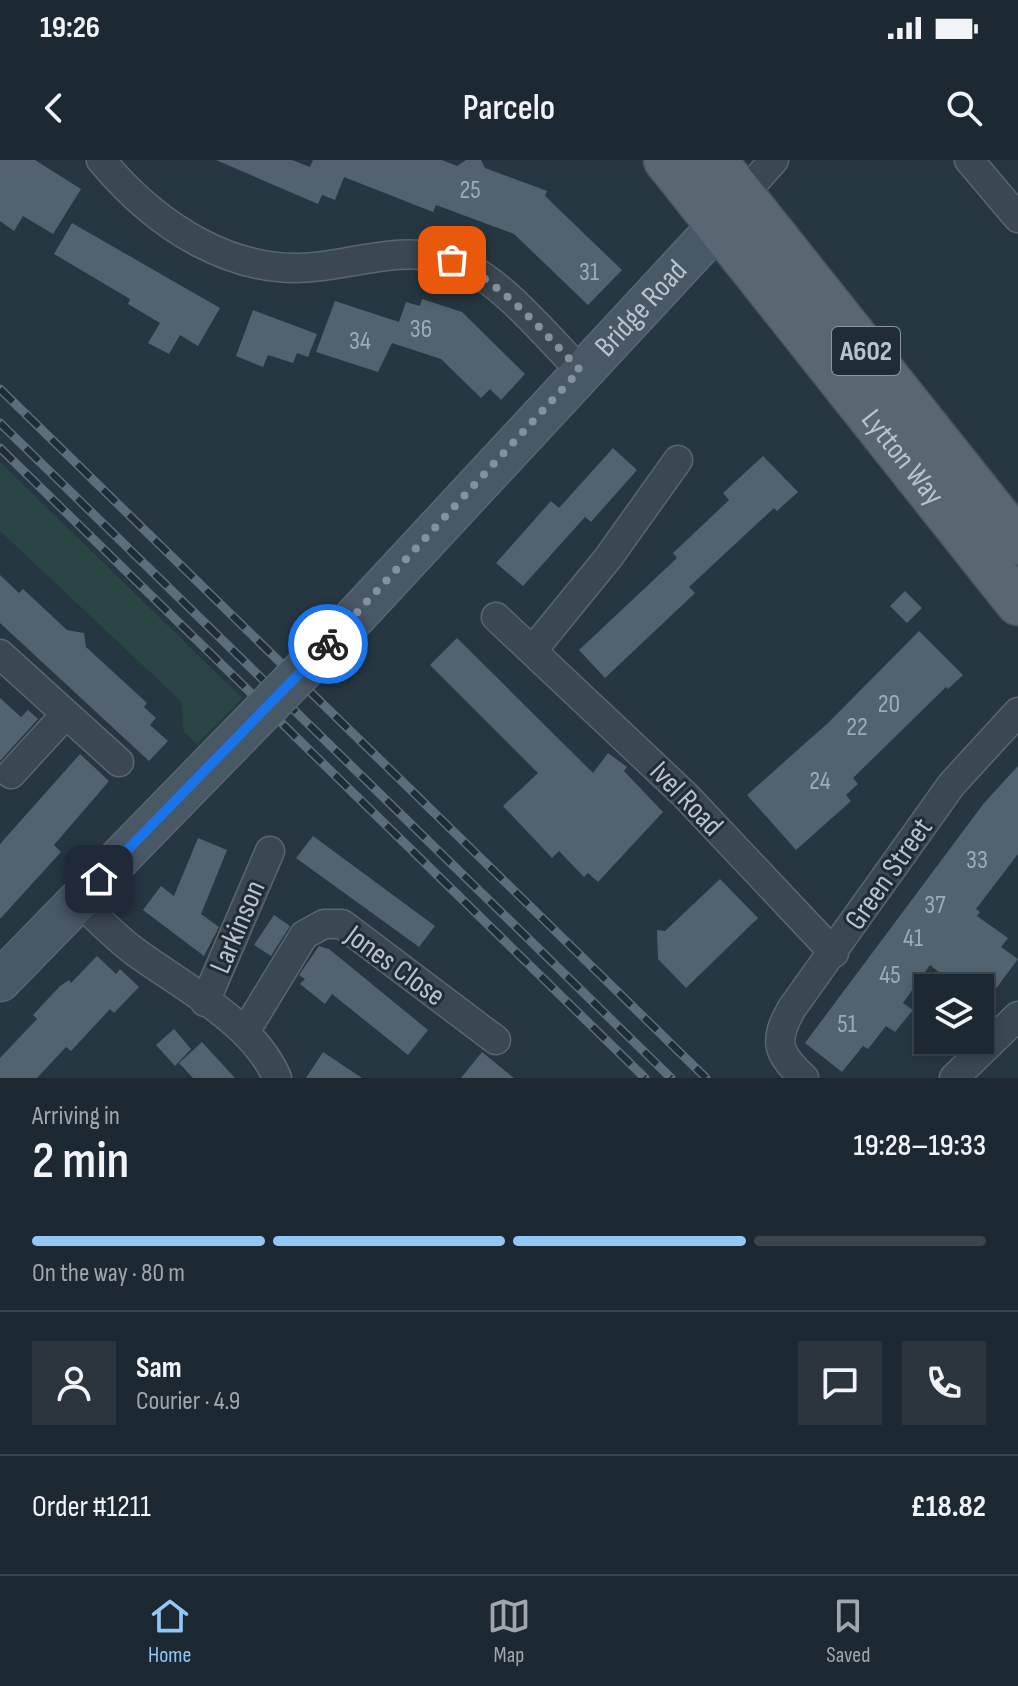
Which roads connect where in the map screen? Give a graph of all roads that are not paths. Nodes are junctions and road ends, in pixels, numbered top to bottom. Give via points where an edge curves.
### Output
1 (101, 160) edge
2 (666, 160) edge
3 (714, 160) edge
4 (774, 160) edge
5 (969, 160) edge
6 (730, 210) junction
7 (1018, 218) edge
8 (580, 370) junction
9 (678, 460) dead end
10 (1018, 542) edge
11 (1018, 603) edge
12 (496, 617) dead end
13 (533, 650) junction
14 (0, 654) edge
15 (1018, 712) edge
16 (66, 714) junction
17 (119, 762) dead end
18 (11, 774) dead end
19 (270, 851) dead end
20 (78, 900) junction
21 (834, 953) junction
22 (0, 981) edge
23 (205, 1002) junction
24 (1018, 1016) edge
25 (245, 1032) junction
26 (496, 1040) dead end
27 (277, 1078) edge
28 (804, 1078) edge
29 (954, 1078) edge

1 - 8 street via 166,224 238,258 319,267 400,253 452,260 494,286
2 - 6 main road, Lytton Way / A602
3 - 6 main road, Lytton Way / A602
4 - 6 street
5 - 7 street
6 - 8 street, Bridge Road
6 - 10 main road, Lytton Way / A602
6 - 11 main road, Lytton Way / A602
8 - 20 street, Bridge Road, bridge via 357,615
9 - 13 street
12 - 13 street, Ivel Road
13 - 21 street, Ivel Road via 685,795
14 - 16 street
15 - 21 street, Green Street via 952,784
16 - 17 street
16 - 18 street
19 - 23 street, Larkinson
20 - 22 street, Bridge Road
20 - 23 street, Larkinson via 130,948
21 - 28 street, Green Street via 781,1027 785,1059
23 - 25 street, Larkinson
24 - 29 street
25 - 26 street, Jones Close via 304,935 324,924 342,924
25 - 27 street, Larkinson

